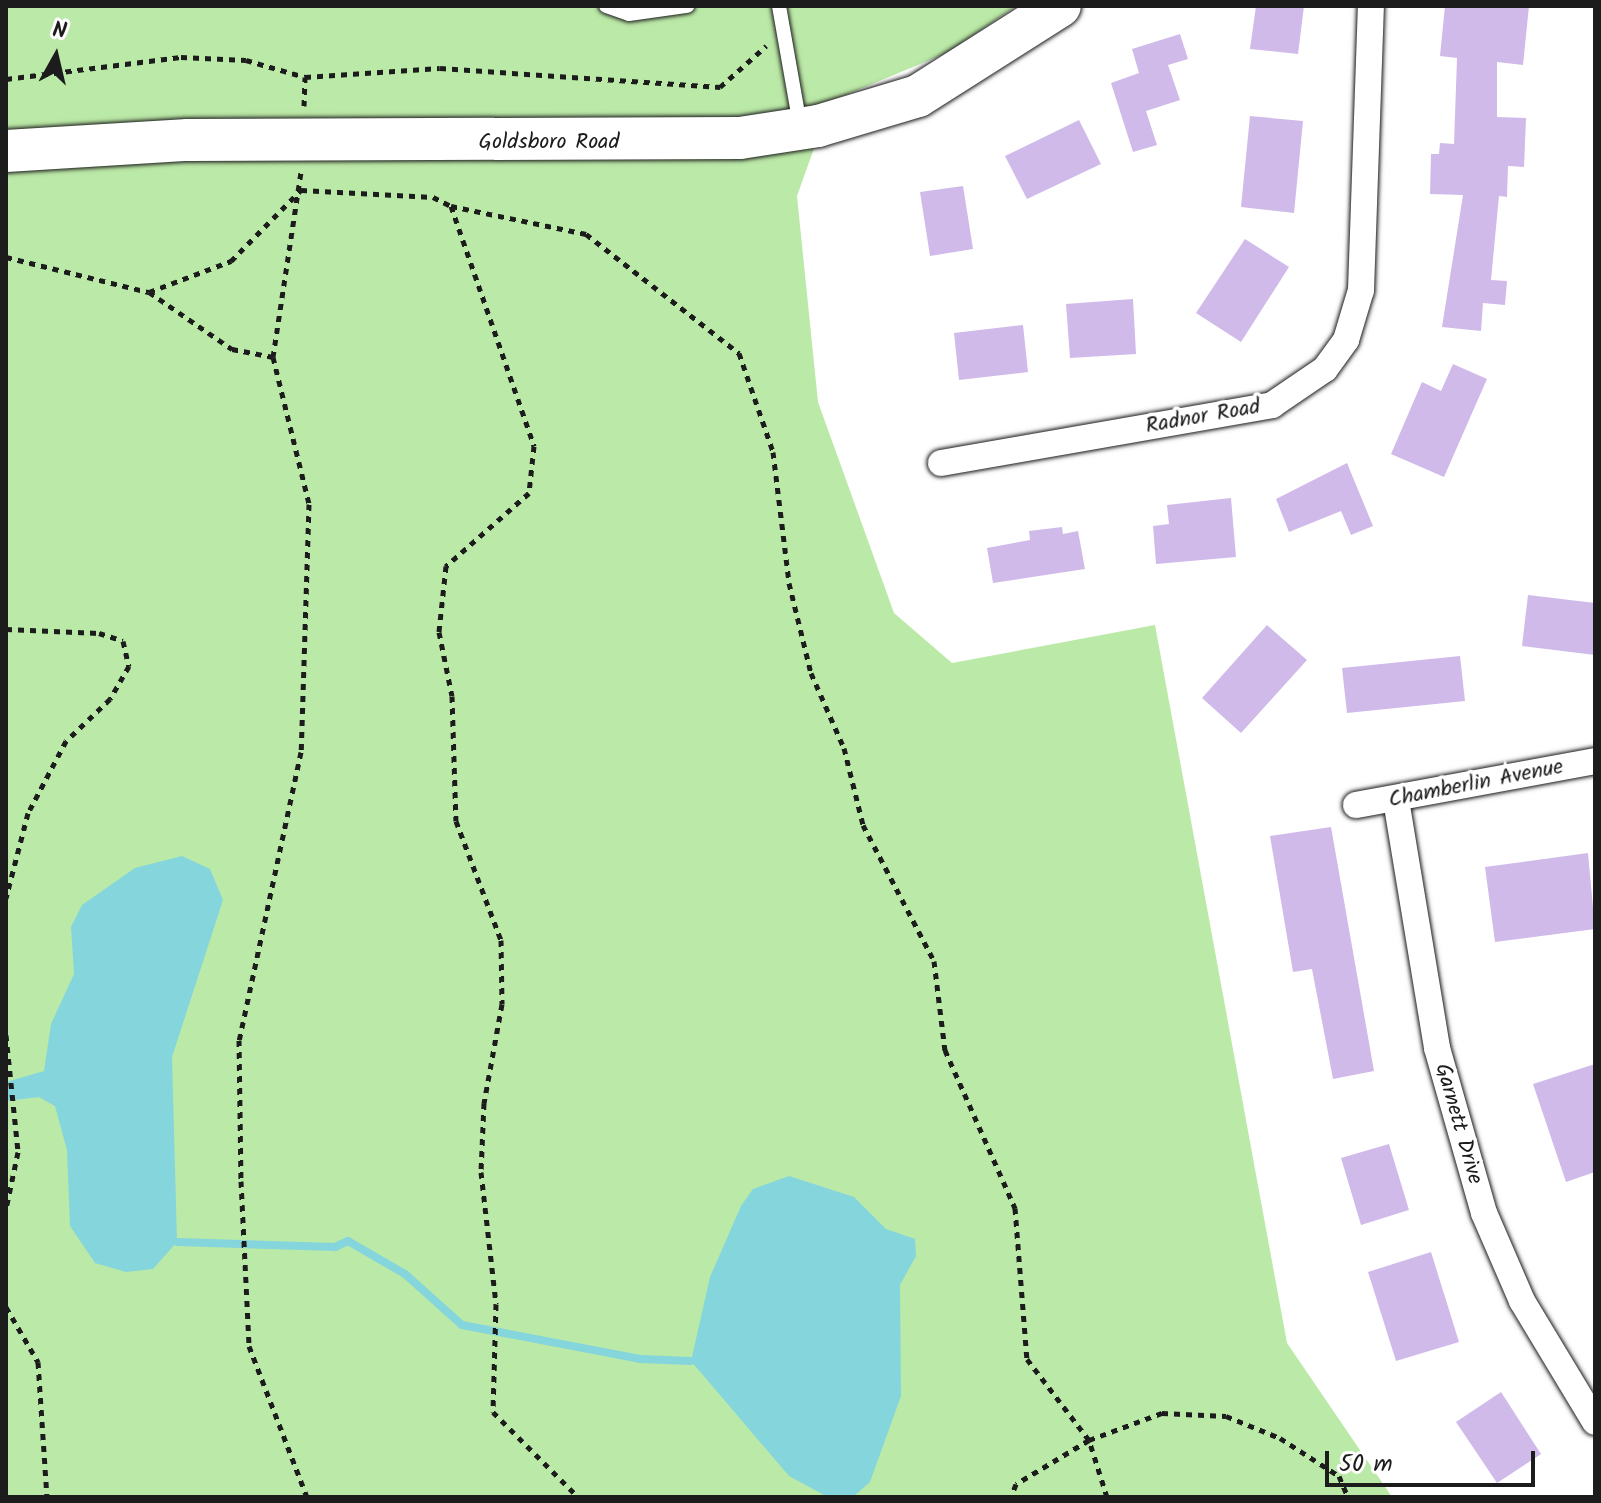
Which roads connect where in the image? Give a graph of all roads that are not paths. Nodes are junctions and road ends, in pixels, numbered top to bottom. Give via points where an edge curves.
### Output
1 (606, 6) edge
2 (687, 6) edge
3 (779, 6) edge
4 (1060, 6) edge
5 (1371, 6) edge
6 (801, 129) junction
7 (6, 151) edge
8 (941, 463) dead end
9 (1595, 761) edge
10 (1396, 800) junction
11 (1356, 805) dead end
12 (1595, 1422) edge

1 - 2 lane via 629,14
3 - 6 lane
4 - 6 main road, Goldsboro Road via 918,96
5 - 8 street, Radnor Road via 1361,290 1346,340 1325,369 1272,405
6 - 7 main road, Goldsboro Road via 675,142 188,140
9 - 10 street, Chamberlin Avenue
10 - 11 street, Chamberlin Avenue
10 - 12 street, Garnett Drive via 1437,1048 1484,1213 1522,1301

